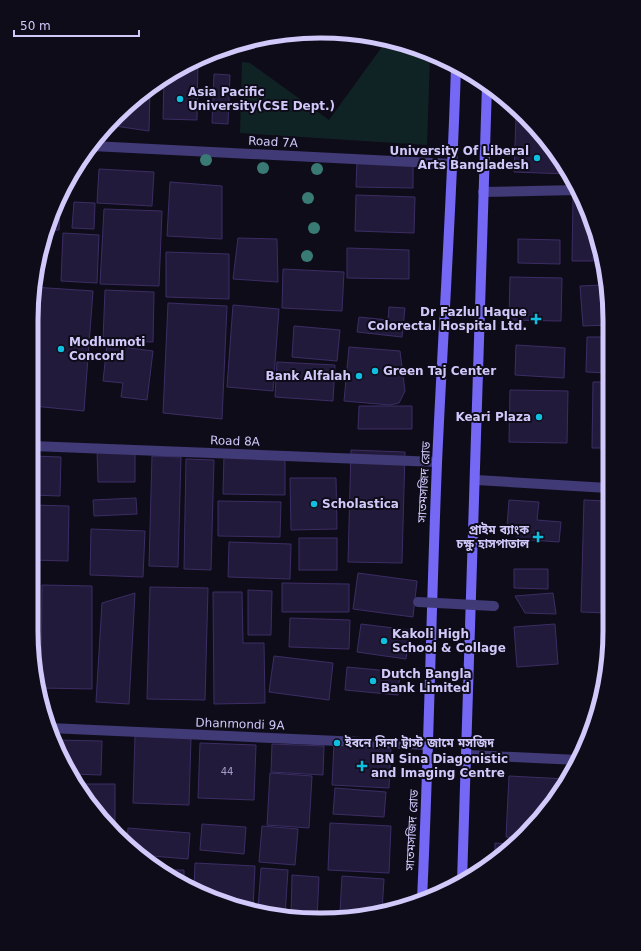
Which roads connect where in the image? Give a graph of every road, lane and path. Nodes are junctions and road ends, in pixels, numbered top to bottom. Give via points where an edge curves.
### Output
1 (456, 73) edge
2 (487, 92) edge
3 (98, 146) edge
4 (453, 164) junction
5 (571, 190) edge
6 (483, 192) junction
7 (38, 446) edge
8 (437, 462) junction
9 (476, 480) junction
10 (603, 488) edge
11 (418, 602) dead end
12 (494, 606) dead end
13 (56, 728) edge
14 (429, 745) junction
15 (468, 755) junction
16 (572, 760) edge
17 (462, 875) edge
18 (422, 894) edge

1 - 4 main road, সাতমসজিদ রোড
2 - 6 main road
3 - 4 street, Road 7A
4 - 8 main road, সাতমসজিদ রোড
5 - 6 street
6 - 9 main road
7 - 8 street, Road 8A
8 - 14 main road, সাতমসজিদ রোড
9 - 10 street
9 - 15 main road
11 - 12 street, bridge
13 - 14 street, Dhanmondi 9A
14 - 18 main road, সাতমসজিদ রোড
15 - 16 street
15 - 17 main road

